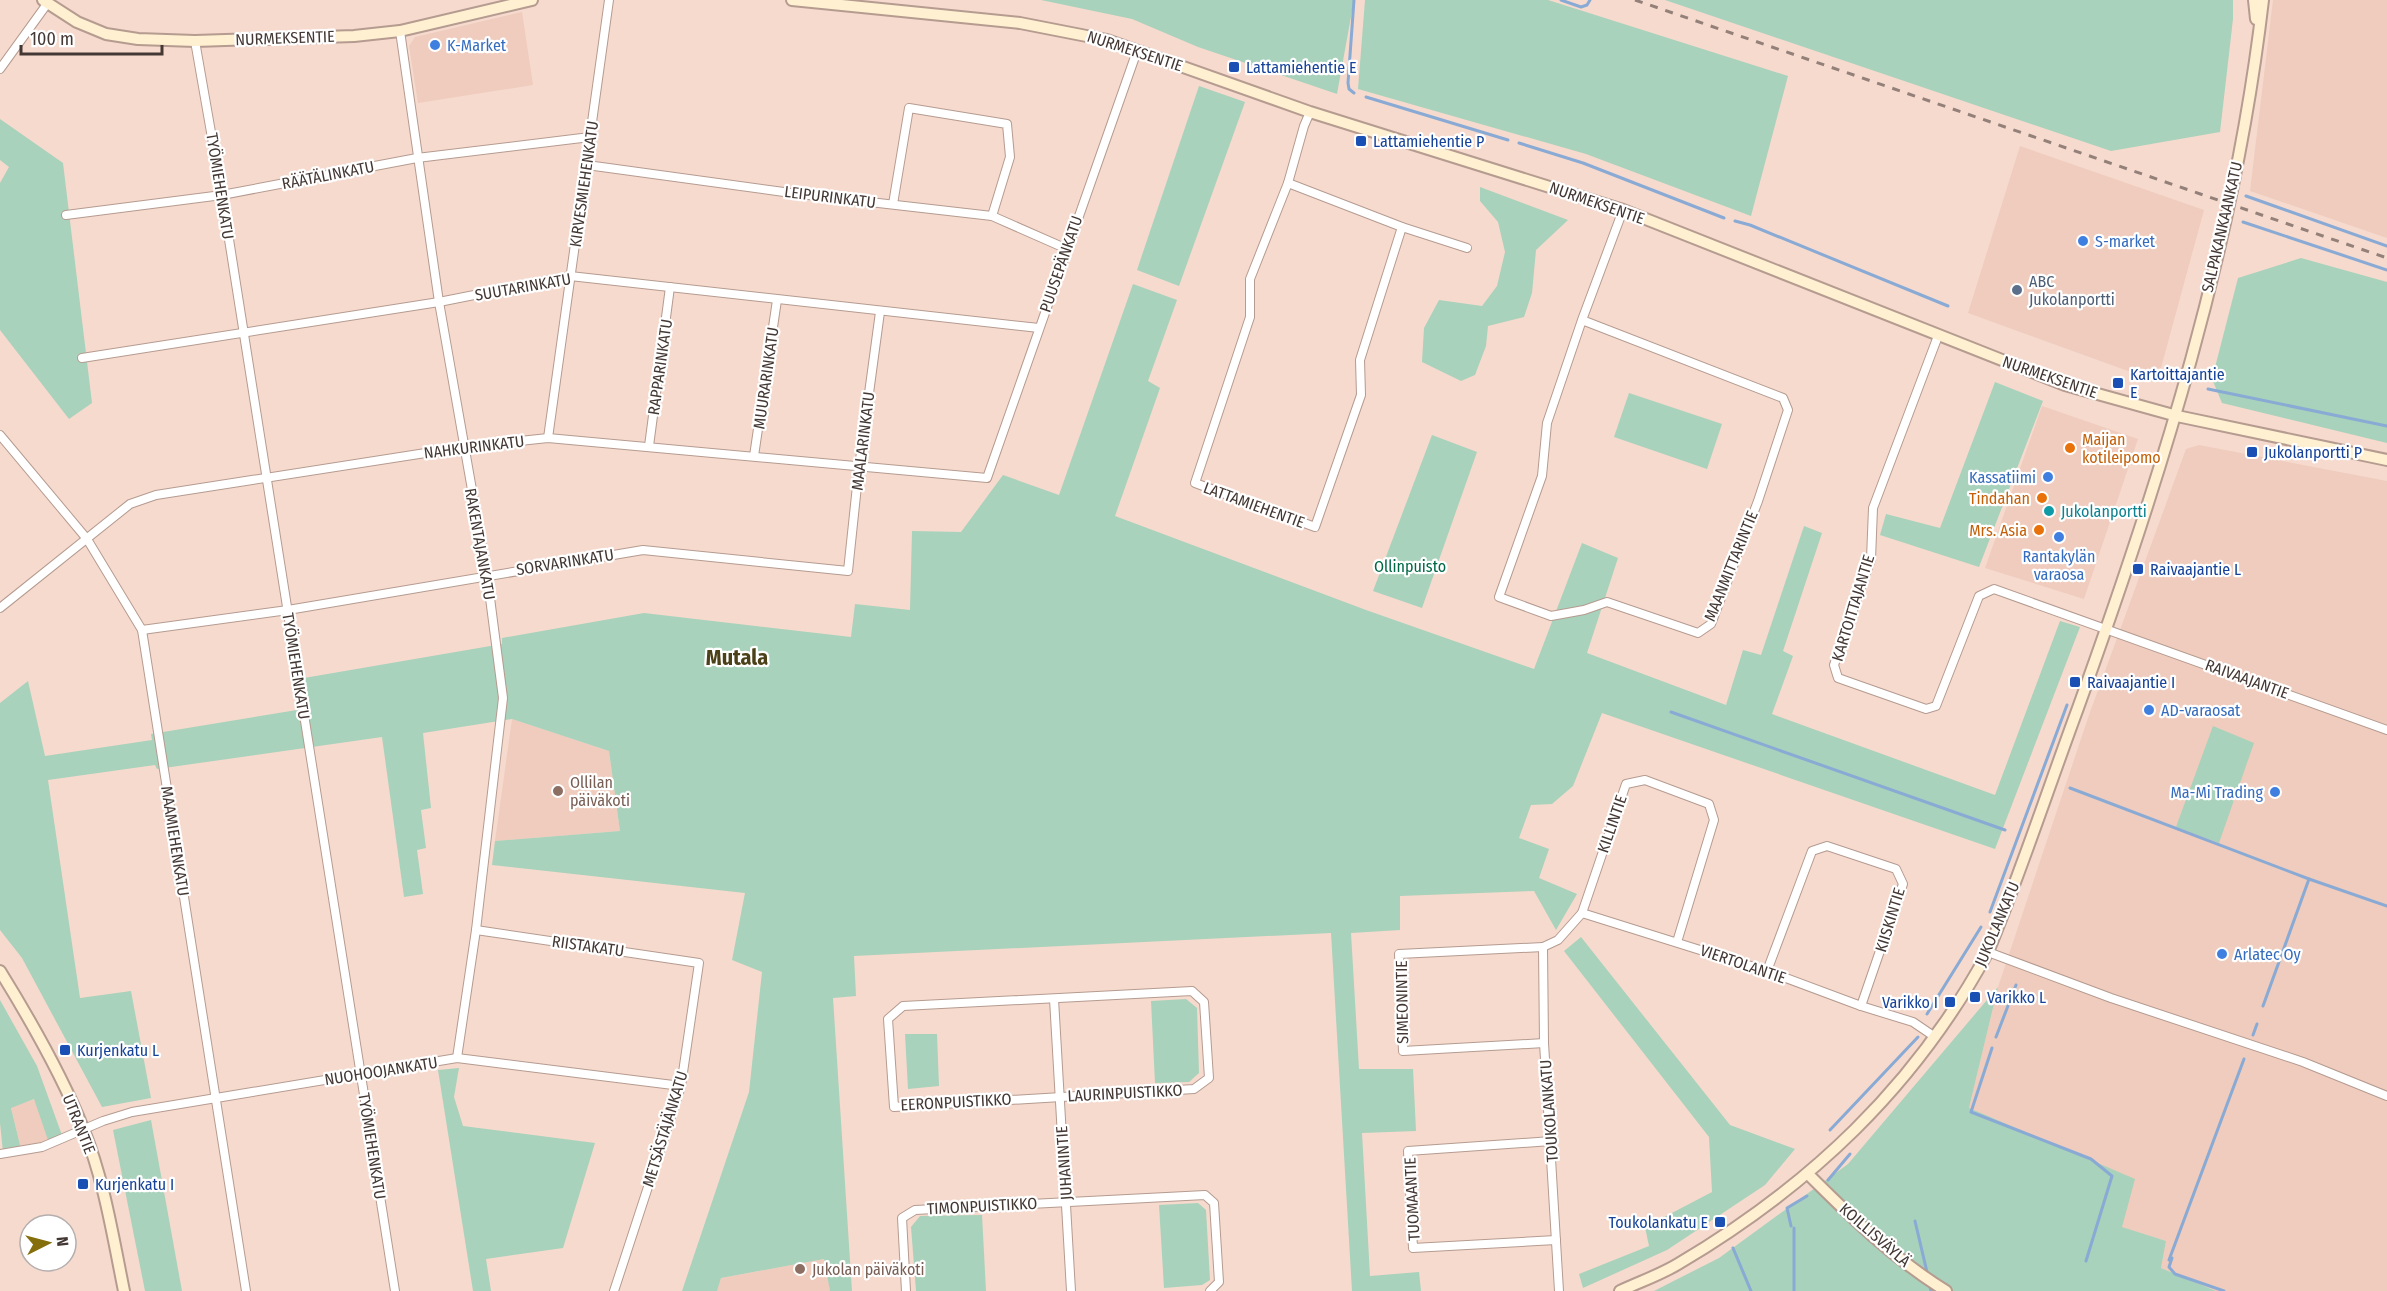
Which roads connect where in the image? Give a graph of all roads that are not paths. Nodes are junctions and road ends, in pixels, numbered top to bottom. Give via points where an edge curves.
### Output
1 (532, 0) edge
2 (609, 0) edge
3 (792, 0) edge
4 (2254, 0) edge
5 (2263, 0) edge
6 (45, 2) edge
7 (400, 31) junction
8 (2259, 37) junction
9 (195, 41) junction
10 (1137, 51) junction
11 (0, 69) edge
12 (1311, 112) junction
13 (590, 136) junction
14 (417, 158) junction
15 (587, 165) junction
16 (1288, 183) junction
17 (222, 195) junction
18 (893, 204) junction
19 (1623, 210) junction
20 (66, 215) dead end
21 (992, 216) junction
22 (1402, 227) junction
23 (1467, 248) dead end
24 (1067, 249) junction
25 (570, 276) junction
26 (670, 288) junction
27 (777, 300) junction
28 (439, 302) junction
29 (880, 312) junction
30 (1582, 320) junction
31 (1039, 328) junction
32 (243, 331) junction
33 (1938, 336) junction
34 (82, 358) dead end
35 (2176, 416) junction
36 (0, 435) edge
37 (548, 438) junction
38 (649, 446) junction
39 (464, 447) junction
40 (754, 456) junction
41 (2387, 460) edge
42 (859, 468) junction
43 (267, 478) junction
44 (987, 478) joint
45 (87, 539) junction
46 (848, 571) joint
47 (487, 575) junction
48 (0, 608) edge
49 (288, 610) junction
50 (2106, 629) junction
51 (142, 630) junction
52 (2387, 730) edge
53 (1582, 913) junction
54 (476, 930) junction
55 (1677, 942) junction
56 (1543, 947) junction
57 (1988, 952) junction
58 (699, 963) joint
59 (0, 971) edge
60 (1767, 971) junction
61 (1054, 999) junction
62 (1861, 1006) junction
63 (1935, 1036) junction
64 (1544, 1043) junction
65 (457, 1059) junction
66 (361, 1075) junction
67 (681, 1086) junction
68 (1059, 1096) junction
69 (2387, 1096) edge
70 (214, 1098) junction
71 (84, 1129) junction
72 (1551, 1141) junction
73 (0, 1154) edge
74 (1808, 1174) junction
75 (1066, 1201) junction
76 (1556, 1240) junction
77 (124, 1291) edge
78 (246, 1291) edge
79 (395, 1291) edge
80 (614, 1291) edge
81 (906, 1291) edge
82 (1071, 1291) edge
83 (1210, 1291) edge
84 (1560, 1291) edge
85 (1620, 1291) edge
86 (1946, 1291) edge

1 - 7 street, NURMEKSENTIE
2 - 13 street, KIRVESMIEHENKATU
3 - 10 street, NURMEKSENTIE via 1020,23 1075,33
4 - 8 street, SALPAKANKAANKATU
5 - 8 street, SALPAKANKAANKATU
6 - 9 street, NURMEKSENTIE via 106,34
6 - 11 street
7 - 9 street, NURMEKSENTIE
7 - 14 street, RAKENTAJANKATU
8 - 35 street, SALPAKANKAANKATU via 2230,205
9 - 17 street, TYÖMIEHENKATU
10 - 12 street, NURMEKSENTIE
10 - 24 street, PUUSEPÄNKATU
12 - 16 street, LATTAMIEHENTIE
12 - 19 street, NURMEKSENTIE
13 - 14 street, RÄÄTÄLINKATU
13 - 15 street, KIRVESMIEHENKATU
14 - 17 street, RÄÄTÄLINKATU
14 - 28 street, RAKENTAJANKATU
15 - 18 street, LEIPURINKATU
15 - 25 street, KIRVESMIEHENKATU
16 - 22 street
16 - 22 street, LATTAMIEHENTIE via 1250,279 1250,317 1194,483 1314,527 1361,395 1360,360
17 - 20 street, RÄÄTÄLINKATU
17 - 32 street, TYÖMIEHENKATU
18 - 21 street, LEIPURINKATU
18 - 21 street via 909,108 1007,124 1010,157
19 - 30 street, MAANMITTARINTIE
19 - 33 street, NURMEKSENTIE
21 - 24 street, LEIPURINKATU
22 - 23 street
24 - 31 street, PUUSEPÄNKATU
25 - 26 street, SUUTARINKATU
25 - 28 street, SUUTARINKATU
25 - 37 street, KIRVESMIEHENKATU
26 - 27 street, SUUTARINKATU
26 - 38 street, RAPPARINKATU
27 - 29 street, SUUTARINKATU
27 - 40 street, MUURARINKATU
28 - 32 street, SUUTARINKATU
28 - 39 street, RAKENTAJANKATU
29 - 31 street, SUUTARINKATU
29 - 42 street, MAALARINKATU
30 - 30 street, MAANMITTARINTIE via 1547,423 1542,476 1499,597 1551,616 1607,602 1698,633 1711,624 1788,410 1783,398
31 - 44 street, PUUSEPÄNKATU
32 - 34 street, SUUTARINKATU
32 - 43 street, TYÖMIEHENKATU
33 - 35 street, NURMEKSENTIE via 2065,385
33 - 50 street, KARTOITTAJANTIE via 1873,508 1871,559 1834,665 1838,678 1926,709 1936,706 1978,596 1994,589
35 - 41 street, NURMEKSENTIE
35 - 50 street, JUKOLANKATU
36 - 45 street, MAAMIEHENKATU
37 - 38 street, NAHKURINKATU
37 - 39 street, NAHKURINKATU
38 - 40 street, NAHKURINKATU
39 - 43 street, NAHKURINKATU
39 - 47 street, RAKENTAJANKATU
40 - 42 street, NAHKURINKATU
42 - 44 street, NAHKURINKATU
42 - 46 street, MAALARINKATU
43 - 45 street, NAHKURINKATU via 156,495 130,504
43 - 49 street, TYÖMIEHENKATU
45 - 48 street, NAHKURINKATU
45 - 51 street, MAAMIEHENKATU
46 - 47 street, SORVARINKATU via 643,550
47 - 49 street, SORVARINKATU
47 - 54 street, RAKENTAJANKATU via 503,698
49 - 51 street, SORVARINKATU
49 - 66 street, TYÖMIEHENKATU
50 - 52 street, RAIVAAJANTIE
50 - 57 street, JUKOLANKATU
51 - 70 street, MAAMIEHENKATU
53 - 55 street, VIERTOLANTIE
53 - 55 street, KILLINTIE via 1626,784 1645,780 1709,804 1714,820
53 - 56 street via 1558,940
54 - 58 street, RIISTAKATU
54 - 65 street, RAKENTAJANKATU
55 - 60 street, VIERTOLANTIE
56 - 64 street, TOUKOLANKATU
56 - 64 street, SIMEONINTIE via 1399,954 1403,1051
57 - 63 street, JUKOLANKATU
57 - 69 street via 2302,1062
58 - 67 street, METSÄSTÄJÄNKATU
59 - 71 street, UTRANTIE via 52,1060
60 - 62 street, VIERTOLANTIE
60 - 62 street, KIISKINTIE via 1812,851 1827,846 1896,869 1903,884
61 - 68 street, JUHANINTIE
61 - 68 street, LAURINPUISTIKKO via 1192,991 1204,1002 1209,1078 1194,1089
61 - 68 street, EERONPUISTIKKO via 903,1006 888,1019 894,1107
62 - 63 street, VIERTOLANTIE via 1913,1022
63 - 74 street, JUKOLANKATU via 1885,1100
64 - 72 street, TOUKOLANKATU
65 - 66 street, NUOHOOJANKATU
65 - 67 street, NUOHOOJANKATU
66 - 70 street, NUOHOOJANKATU
66 - 79 street, TYÖMIEHENKATU
67 - 80 street, METSÄSTÄJÄNKATU
68 - 75 street, JUHANINTIE
70 - 71 street, NUOHOOJANKATU via 132,1112
70 - 78 street, MAAMIEHENKATU
71 - 73 street, NUOHOOJANKATU via 42,1147
71 - 77 street, UTRANTIE via 109,1212
72 - 76 street, TOUKOLANKATU
72 - 76 street, TUOMAANTIE via 1408,1151 1413,1248
74 - 85 street, JUKOLANKATU via 1775,1201 1676,1265
74 - 86 street, KOILLISVÄYLÄ via 1888,1249
75 - 81 street, TIMONPUISTIKKO via 915,1210 902,1218
75 - 82 street, JUHANINTIE
75 - 83 street via 1205,1195 1214,1203 1219,1282
76 - 84 street, TOUKOLANKATU

